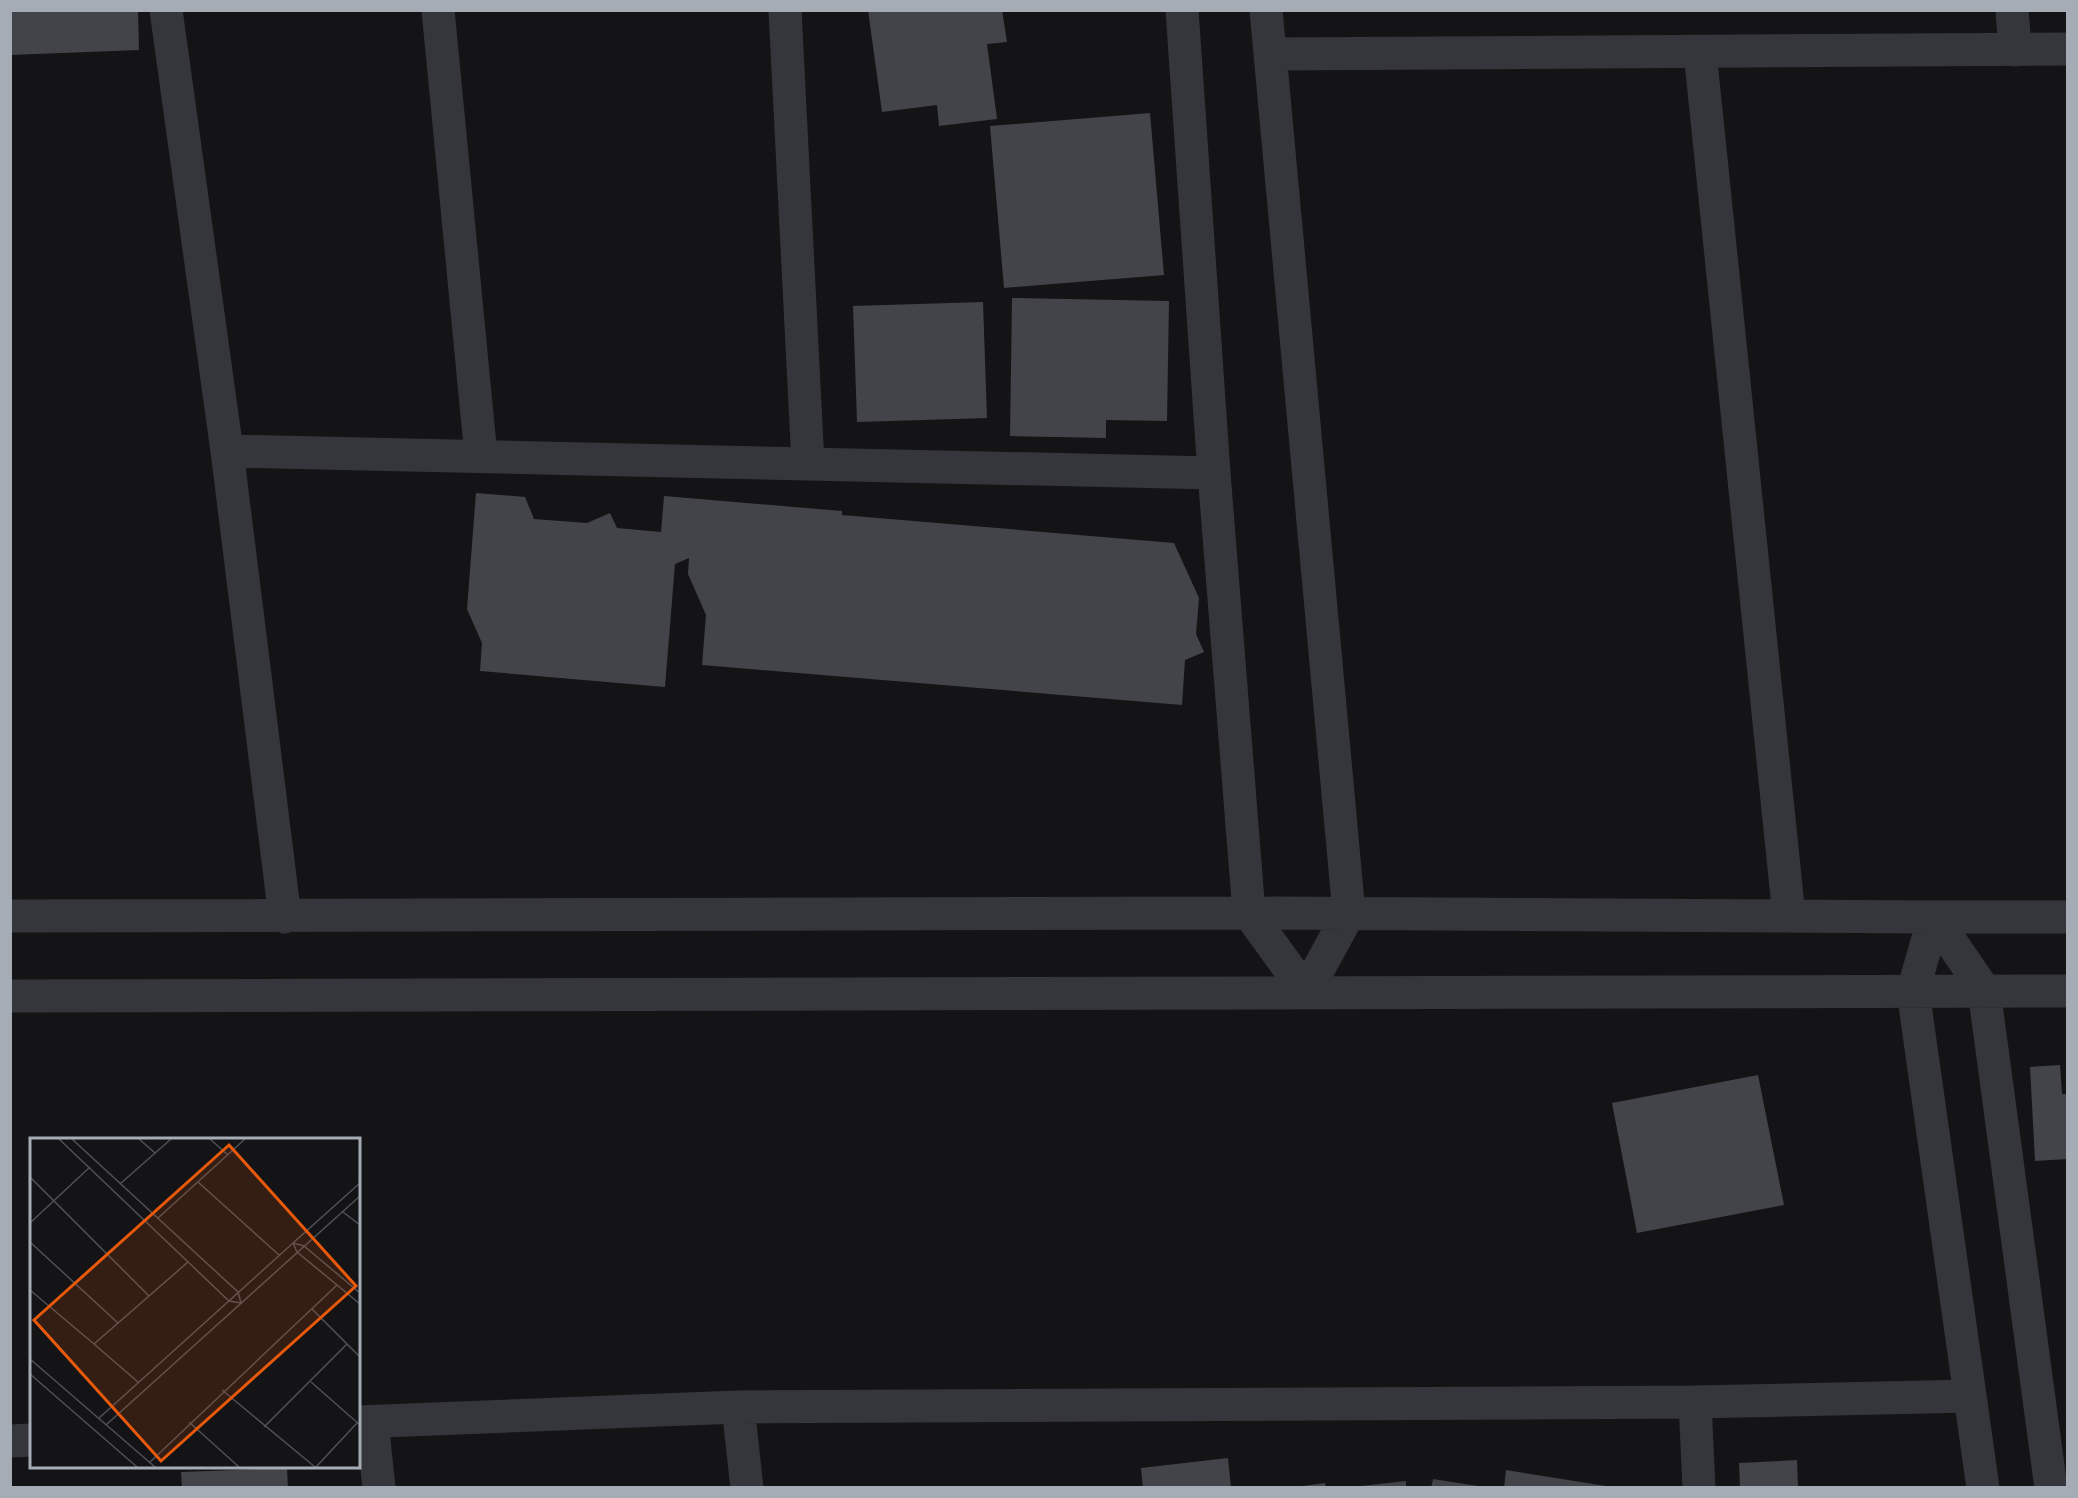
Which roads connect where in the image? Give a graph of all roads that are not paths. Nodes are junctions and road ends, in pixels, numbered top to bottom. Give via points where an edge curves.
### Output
1 (166, 10) edge
2 (438, 10) edge
3 (785, 10) edge
4 (1182, 10) edge
5 (1266, 10) edge
6 (2012, 10) edge
7 (2015, 50) junction
8 (2067, 50) edge
9 (1700, 52) junction
10 (1270, 54) junction
11 (227, 451) junction
12 (481, 456) junction
13 (808, 464) junction
14 (1214, 473) junction
15 (1249, 913) junction
16 (1349, 913) junction
17 (1789, 915) junction
18 (10, 916) edge
19 (285, 916) junction
20 (1934, 916) junction
21 (2067, 917) edge
22 (1984, 990) junction
23 (1913, 991) junction
24 (2067, 991) edge
25 (1306, 992) junction
26 (10, 996) edge
27 (1970, 1396) junction
28 (1695, 1402) junction
29 (738, 1407) junction
30 (365, 1422) edge
31 (30, 1440) edge
32 (10, 1441) edge
33 (380, 1488) edge
34 (747, 1488) edge
35 (1699, 1488) edge
36 (1983, 1488) edge
37 (2051, 1488) edge

1 - 11 street
2 - 12 street
3 - 13 street
4 - 14 street
5 - 10 street
6 - 7 street
7 - 8 street
7 - 9 street
9 - 10 street
9 - 17 street
10 - 16 street
11 - 12 street
11 - 19 street
12 - 13 street
13 - 14 street
14 - 15 street
15 - 16 street
15 - 19 street
15 - 25 street
16 - 17 street
16 - 25 street
17 - 20 street
18 - 19 street
20 - 21 street
20 - 22 street
20 - 23 street
22 - 23 street
22 - 24 street
22 - 37 street
23 - 25 street
23 - 27 street
25 - 26 street
27 - 28 street
27 - 36 street
28 - 29 street
28 - 35 street
29 - 30 street
29 - 34 street
30 - 33 street
31 - 32 street

